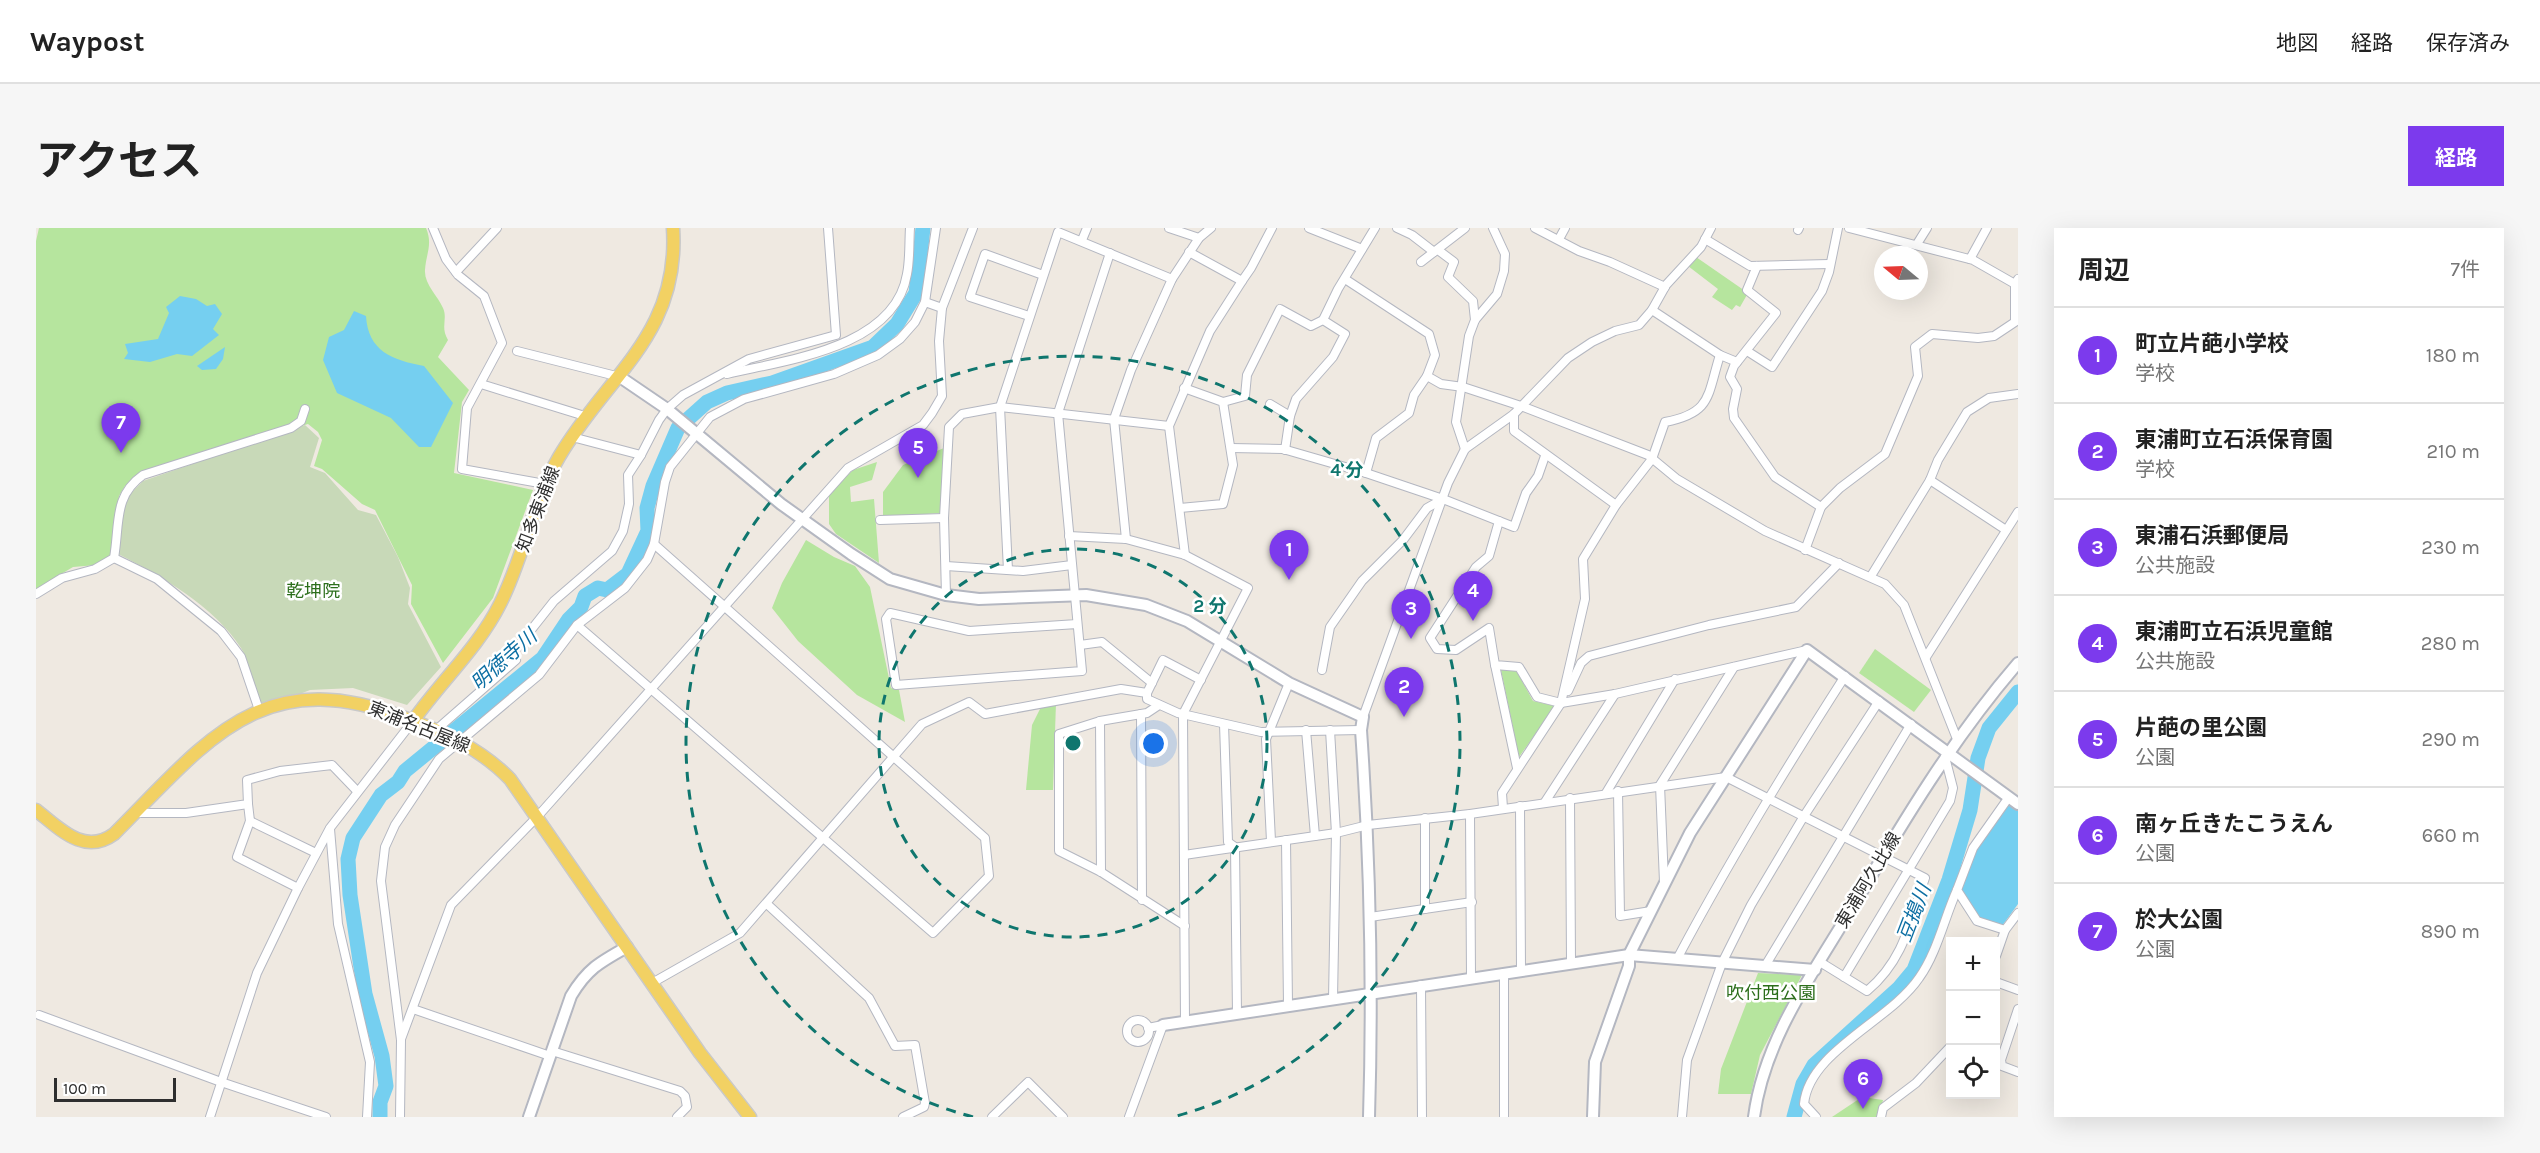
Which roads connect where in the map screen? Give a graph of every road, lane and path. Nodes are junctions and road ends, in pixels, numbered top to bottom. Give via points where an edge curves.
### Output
1 (433, 228) edge
2 (497, 228) edge
3 (673, 228) edge
4 (828, 228) edge
5 (910, 228) edge
6 (936, 228) edge
7 (973, 228) edge
8 (1088, 228) edge
9 (1169, 228) edge
10 (1211, 228) edge
11 (1272, 228) edge
12 (1309, 228) edge
13 (1375, 228) edge
14 (1397, 228) edge
15 (1465, 228) edge
16 (1493, 228) edge
17 (1535, 228) edge
18 (1565, 228) edge
19 (1711, 228) edge
20 (1838, 228) edge
21 (1848, 228) edge
22 (1927, 228) edge
23 (1987, 228) edge
24 (1199, 238) junction
25 (1558, 239) junction
26 (1706, 239) junction
27 (1082, 240) junction
28 (1917, 244) junction
29 (1362, 249) junction
30 (1436, 251) junction
31 (1189, 252) junction
32 (1110, 253) junction
33 (1970, 259) junction
34 (1421, 262) dead end
35 (1829, 264) junction
36 (1757, 266) junction
37 (456, 272) junction
38 (1042, 275) junction
39 (1172, 279) junction
40 (1345, 279) junction
41 (1242, 281) junction
42 (2017, 281) edge
43 (1665, 287) junction
44 (925, 302) junction
45 (942, 308) junction
46 (1652, 310) junction
47 (2017, 314) edge
48 (1029, 316) junction
49 (1323, 320) junction
50 (1474, 320) junction
51 (517, 351) dead end
52 (1747, 351) junction
53 (1720, 355) junction
54 (1737, 362) junction
55 (1427, 376) junction
56 (620, 377) junction
57 (713, 378) junction
58 (481, 384) junction
59 (1463, 387) junction
60 (1184, 388) junction
61 (2018, 394) edge
62 (1223, 402) junction
63 (1270, 404) dead end
64 (1521, 406) junction
65 (1000, 407) junction
66 (305, 409) dead end
67 (667, 409) junction
68 (1058, 413) junction
69 (1514, 414) junction
70 (1290, 416) junction
71 (588, 417) junction
72 (1114, 419) junction
73 (1169, 426) junction
74 (695, 433) junction
75 (572, 436) junction
76 (1231, 448) junction
77 (1465, 449) junction
78 (1285, 450) junction
79 (641, 454) junction
80 (1545, 456) junction
81 (1652, 459) junction
82 (1366, 473) junction
83 (1930, 480) junction
84 (545, 484) junction
85 (1443, 499) junction
86 (1616, 505) junction
87 (1821, 507) junction
88 (1180, 508) junction
89 (2018, 512) edge
90 (944, 518) junction
91 (804, 520) junction
92 (880, 520) dead end
93 (1499, 521) junction
94 (2006, 530) junction
95 (1069, 536) junction
96 (1126, 539) junction
97 (654, 544) junction
98 (1805, 550) junction
99 (1185, 555) junction
100 (114, 558) junction
101 (1839, 563) junction
102 (1072, 565) junction
103 (946, 566) junction
104 (1008, 570) junction
105 (1870, 576) junction
106 (36, 594) edge
107 (946, 595) junction
108 (1074, 595) junction
109 (725, 606) junction
110 (1077, 624) junction
111 (577, 625) junction
112 (1220, 642) junction
113 (1080, 645) junction
114 (1807, 650) junction
115 (1926, 657) junction
116 (2018, 663) edge
117 (1496, 665) junction
118 (1734, 668) junction
119 (1322, 670) dead end
120 (1576, 675) junction
121 (1845, 676) junction
122 (1675, 679) junction
123 (1201, 680) junction
124 (1152, 683) junction
125 (1289, 683) junction
126 (652, 690) junction
127 (1146, 693) junction
128 (1615, 694) junction
129 (1572, 701) junction
130 (1879, 701) junction
131 (1561, 703) junction
132 (1159, 705) junction
133 (259, 710) junction
134 (1141, 714) junction
135 (1183, 714) junction
136 (1362, 717) junction
137 (413, 721) junction
138 (1100, 721) junction
139 (1224, 724) junction
140 (1911, 724) junction
141 (1330, 729) junction
142 (436, 730) junction
143 (1306, 730) junction
144 (1361, 730) junction
145 (1267, 732) junction
146 (1957, 739) junction
147 (459, 741) junction
148 (1948, 754) junction
149 (893, 757) junction
150 (1517, 768) junction
151 (1726, 777) junction
152 (1660, 785) junction
153 (357, 791) junction
154 (1618, 791) junction
155 (1606, 793) junction
156 (1768, 796) junction
157 (1570, 798) junction
158 (148, 799) junction
159 (2013, 800) edge
160 (1545, 802) junction
161 (248, 804) junction
162 (1520, 806) junction
163 (1503, 808) junction
164 (36, 810) edge
165 (134, 813) junction
166 (157, 814) junction
167 (1470, 814) junction
168 (538, 816) junction
169 (1804, 816) junction
170 (1425, 818) junction
171 (250, 821) junction
172 (1368, 825) junction
173 (330, 828) junction
174 (1336, 833) junction
175 (824, 836) junction
176 (1315, 836) junction
177 (1842, 836) junction
178 (1286, 840) junction
179 (1271, 842) junction
180 (1235, 847) junction
181 (316, 853) junction
182 (1184, 855) junction
183 (1882, 856) junction
184 (1908, 869) junction
185 (1101, 873) junction
186 (1664, 884) junction
187 (298, 888) junction
188 (1957, 890) junction
189 (1142, 900) junction
190 (1472, 902) junction
191 (767, 904) junction
192 (1425, 909) junction
193 (1651, 911) junction
194 (2018, 913) edge
195 (1370, 917) junction
196 (1185, 926) junction
197 (2005, 930) junction
198 (2000, 943) edge
199 (627, 947) junction
200 (1629, 955) junction
201 (1677, 959) junction
202 (1571, 963) junction
203 (1722, 963) junction
204 (1765, 966) junction
205 (1817, 966) junction
206 (1521, 970) junction
207 (1504, 973) junction
208 (1844, 976) junction
209 (1471, 978) junction
210 (652, 983) junction
211 (1421, 984) junction
212 (2000, 984) edge
213 (2018, 990) edge
214 (1372, 993) junction
215 (1333, 999) junction
216 (1288, 1005) junction
217 (413, 1009) junction
218 (2018, 1009) edge
219 (1237, 1014) junction
220 (39, 1015) dead end
221 (1185, 1022) junction
222 (1163, 1025) junction
223 (1148, 1028) dead end
224 (401, 1040) junction
225 (1946, 1051) edge
226 (551, 1054) junction
227 (2018, 1072) edge
228 (221, 1082) junction
229 (210, 1117) edge
230 (326, 1117) edge
231 (367, 1117) edge
232 (400, 1117) edge
233 (529, 1117) edge
234 (677, 1117) edge
235 (750, 1117) edge
236 (903, 1117) edge
237 (992, 1117) edge
238 (1063, 1117) edge
239 (1129, 1117) edge
240 (1369, 1117) edge
241 (1422, 1117) edge
242 (1504, 1117) edge
243 (1593, 1117) edge
244 (1682, 1117) edge
245 (1755, 1117) edge
246 (1816, 1117) edge
247 (1881, 1117) edge

1 - 37 street via 438,246
2 - 37 street
3 - 56 main road, 知多東浦線 via 672,278 664,302 646,339
4 - 57 street via 836,335 749,359
5 - 57 street via 907,275 893,307 879,323 859,336 804,356
6 - 44 street
7 - 45 street
8 - 27 street
9 - 24 street
10 - 24 street
11 - 41 street
12 - 29 street
13 - 29 street
14 - 30 street
15 - 30 street
16 - 50 street via 1505,254 1504,271 1497,294
17 - 25 street
18 - 25 street
19 - 26 street
20 - 35 street
21 - 28 street
22 - 28 street
23 - 33 street
24 - 31 street
25 - 43 street
26 - 36 street via 1740,261
26 - 43 street
27 - 32 street
27 - 38 street via 1058,232
28 - 33 street
29 - 40 street
30 - 34 street
30 - 50 street via 1454,262 1448,277 1473,301
31 - 39 street
31 - 41 street
32 - 39 street
32 - 68 street
33 - 42 street
35 - 36 street
35 - 52 street via 1822,291 1772,367
36 - 52 street via 1747,290 1776,313
37 - 58 street via 484,296 501,335 502,343
38 - 48 street
38 - 48 street via 985,254 970,297
39 - 72 street via 1131,370
40 - 49 street
40 - 55 street via 1430,336 1435,355
41 - 60 street via 1210,331
42 - 47 street
43 - 46 street
44 - 45 street
44 - 74 street via 915,322 878,356 834,374 744,399 710,417
45 - 91 street via 942,396 932,413 923,425 848,468
46 - 53 street
46 - 64 street via 1640,325 1615,331 1568,358
47 - 87 street via 2015,322 1995,336 1932,334 1915,347 1918,375 1885,454
48 - 65 street
49 - 62 street via 1311,326 1280,309 1246,375 1245,396
49 - 70 street via 1345,334 1333,357 1296,399
50 - 59 street
51 - 56 street
52 - 54 street
53 - 54 street
53 - 81 street via 1704,402 1693,415 1665,422
54 - 87 street via 1730,377 1737,389 1734,418 1775,477
55 - 59 street via 1441,384
55 - 82 street via 1414,396 1409,414 1376,438
56 - 67 street
56 - 71 main road, 知多東浦線
57 - 67 street
58 - 71 street
58 - 84 street via 467,408 462,468
59 - 64 street
59 - 77 street via 1456,422
60 - 62 street
60 - 73 street
61 - 83 street via 1989,398 1967,412
62 - 76 street
63 - 70 street
64 - 69 street
64 - 81 street
65 - 68 street
65 - 90 street via 962,414 949,427
65 - 104 street
66 - 100 street via 301,421 291,429 143,475 131,484 121,501
67 - 74 street
67 - 79 street
68 - 72 street
68 - 95 street
69 - 77 street
69 - 80 street via 1514,431
70 - 78 street
71 - 75 main road, 知多東浦線
72 - 73 street
72 - 96 street
73 - 88 street
74 - 91 street
74 - 97 street via 664,482
75 - 79 street
75 - 84 main road, 知多東浦線
76 - 78 street
76 - 88 street via 1233,465 1223,504
77 - 85 street
78 - 82 street
79 - 142 street via 628,475 629,504 623,531 612,551 554,601 513,654 516,660
80 - 86 street
80 - 93 street via 1514,527
81 - 86 street
81 - 98 street via 1726,509
82 - 85 street
83 - 94 street
83 - 105 street
84 - 137 main road, 知多東浦線 via 499,606 476,642
85 - 93 street
85 - 119 street via 1427,508 1403,540 1362,581 1330,627
85 - 136 street
86 - 131 street via 1583,560 1585,599
87 - 98 street
88 - 99 street
89 - 94 street
90 - 92 street
90 - 103 street
91 - 107 street via 891,579
91 - 109 street
93 - 117 street via 1489,556 1476,567 1430,638 1437,649 1456,650 1489,628
94 - 115 street
95 - 96 street
95 - 102 street
96 - 99 street
97 - 109 street
97 - 111 street via 625,588
98 - 101 street
99 - 112 street via 1248,588
100 - 106 street via 95,569 62,578
100 - 133 street via 157,579 221,631 241,657
101 - 105 street
101 - 120 street via 1796,607 1709,624 1589,656
102 - 104 street
102 - 108 street
103 - 104 street
103 - 107 street
105 - 115 street via 1899,597
107 - 108 street via 979,599
108 - 110 street
108 - 112 street via 1146,605 1187,621
109 - 126 street
109 - 149 street
110 - 113 street
110 - 113 street via 969,631 890,613 886,619 896,685 1082,671
111 - 126 street
111 - 147 street via 539,675
112 - 123 street
112 - 125 street
113 - 124 street via 1102,642
114 - 118 street
114 - 121 street
114 - 151 street
115 - 146 street
116 - 146 street, 東浦阿久比線
117 - 131 street via 1519,667 1537,697
117 - 150 street
118 - 122 street
118 - 152 street
120 - 129 street
120 - 131 street
121 - 130 street
121 - 156 street
122 - 128 street
122 - 155 street
123 - 124 street via 1163,660
123 - 135 street
124 - 127 street
125 - 136 street
125 - 145 street
126 - 168 street
126 - 175 street
127 - 132 street via 1147,699
127 - 149 street via 1122,689 984,714 969,702 922,724
128 - 129 street
128 - 160 street
129 - 131 street
130 - 140 street
130 - 169 street
131 - 150 street
132 - 134 street
132 - 135 street
133 - 137 main road, 東浦名古屋線 via 295,700 333,699 371,705
133 - 158 main road, 東浦名古屋線 via 211,738
134 - 138 street
134 - 189 street
135 - 139 street
135 - 182 street
136 - 144 street
137 - 142 main road, 東浦名古屋線
137 - 153 street
138 - 185 street
138 - 185 street via 1059,734 1059,851
139 - 145 street
139 - 180 street via 1228,842
140 - 148 street
140 - 177 street
141 - 143 street
141 - 144 street
141 - 174 street
142 - 147 main road, 東浦名古屋線
143 - 145 street
143 - 176 street
144 - 172 street
145 - 179 street
146 - 148 street, 東浦阿久比線
147 - 168 main road, 東浦名古屋線 via 498,767
147 - 224 street via 439,759 385,847 381,881
148 - 159 street
148 - 183 street, 東浦阿久比線
148 - 184 street via 1953,788 1950,801
149 - 175 street
149 - 175 street via 985,838 989,876 933,933
150 - 163 street via 1502,794
151 - 152 street
151 - 156 street
151 - 186 street via 1690,833
152 - 154 street
152 - 186 street
153 - 161 street via 332,765 312,766 247,780
153 - 173 street
154 - 155 street
154 - 193 street via 1620,916
155 - 157 street
156 - 169 street
156 - 201 street
157 - 160 street
157 - 202 street
158 - 165 main road, 東浦名古屋線
158 - 166 street via 147,808
159 - 188 street via 1973,848
160 - 162 street
161 - 166 street
161 - 171 street
162 - 163 street
162 - 206 street
163 - 167 street
164 - 165 main road, 東浦名古屋線 via 74,839 87,843 108,838
165 - 166 street
167 - 170 street
167 - 190 street
168 - 199 main road, 東浦名古屋線
168 - 217 street via 451,905
169 - 177 street
169 - 203 street
170 - 172 street
170 - 192 street
171 - 181 street
171 - 187 street via 237,857
172 - 174 street
172 - 195 street
173 - 181 street
173 - 231 street via 338,924 370,1062
174 - 176 street
174 - 215 street
175 - 191 street
176 - 178 street
177 - 183 street
177 - 204 street
178 - 179 street
178 - 216 street
179 - 180 street
180 - 182 street
180 - 219 street
181 - 187 street
182 - 196 street
183 - 184 street
183 - 205 street, 東浦阿久比線
184 - 208 street
184 - 208 street via 1925,878 1897,959 1868,991
185 - 189 street
186 - 193 street
187 - 228 street via 257,973
188 - 197 street via 1977,921
188 - 246 street via 1931,960 1918,980 1831,1056 1814,1076 1805,1091 1804,1104
189 - 196 street
190 - 192 street
190 - 209 street
191 - 210 street via 740,933
191 - 236 street via 869,998 895,1046 915,1045 925,1103
192 - 195 street
193 - 200 street
194 - 197 street
195 - 214 street
196 - 221 street
197 - 198 street
199 - 210 main road, 東浦名古屋線
199 - 226 street via 595,964 581,979 567,1005
200 - 201 street
200 - 202 street
200 - 243 street via 1629,966 1595,1062
201 - 203 street
202 - 206 street
203 - 204 street
203 - 244 street via 1687,1060
204 - 205 street
205 - 208 street
205 - 245 street, 東浦阿久比線 via 1767,1061
206 - 207 street
207 - 209 street
207 - 242 street
209 - 211 street
210 - 235 main road, 東浦名古屋線
211 - 214 street
211 - 241 street
212 - 213 street
214 - 215 street
214 - 240 street
215 - 216 street
216 - 219 street
217 - 224 street
217 - 226 street
218 - 227 street via 2001,1060 2002,1066
219 - 221 street
220 - 228 street
221 - 222 street
222 - 223 street
222 - 239 street
224 - 232 street
225 - 247 street via 1916,1083 1883,1108
226 - 233 street
226 - 234 street via 680,1091 687,1107
228 - 229 street
228 - 230 street
237 - 238 street via 1028,1082

